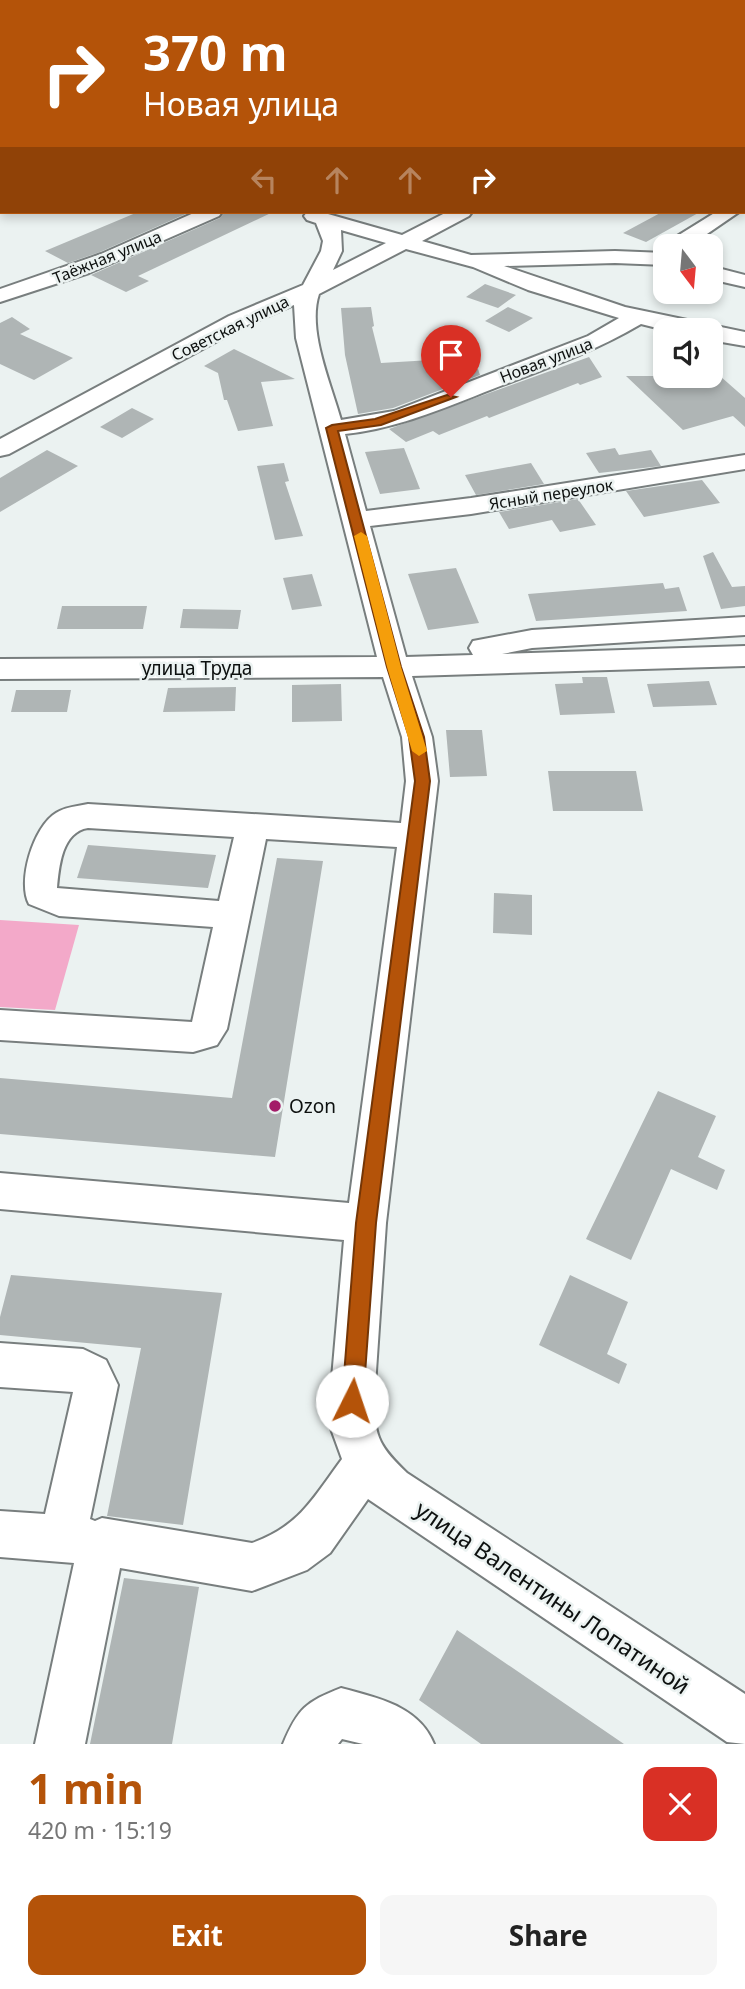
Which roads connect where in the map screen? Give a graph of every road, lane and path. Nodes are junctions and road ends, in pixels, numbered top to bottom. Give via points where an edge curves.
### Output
1 (208, 214) edge
2 (308, 214) edge
3 (458, 214) edge
4 (726, 214) edge
5 (324, 220) junction
6 (695, 234) edge
7 (405, 242) junction
8 (653, 254) edge
9 (470, 261) junction
10 (723, 275) edge
11 (745, 281) edge
12 (310, 290) junction
13 (0, 296) edge
14 (635, 318) junction
15 (653, 322) edge
16 (723, 335) edge
17 (742, 340) edge
18 (332, 428) junction
19 (0, 449) edge
20 (745, 462) edge
21 (357, 520) junction
22 (745, 626) edge
23 (745, 656) edge
24 (394, 667) junction
25 (0, 669) edge
26 (252, 827) junction
27 (417, 836) junction
28 (233, 915) junction
29 (0, 1025) edge
30 (0, 1191) edge
31 (366, 1223) junction
32 (0, 1365) edge
33 (366, 1464) junction
34 (0, 1534) edge
35 (82, 1540) junction
36 (745, 1724) edge
37 (60, 1744) edge
38 (307, 1744) edge
39 (409, 1744) edge

1 - 13 street, Таёжная улица via 115,258
2 - 5 street
3 - 7 street, Советская улица
4 - 6 street
5 - 7 street
5 - 12 street via 335,242
7 - 9 street
7 - 12 street, Советская улица
8 - 9 street
9 - 14 street via 553,294
10 - 11 street
12 - 18 street via 305,307 307,338
12 - 19 street, Советская улица via 237,321
14 - 15 street
14 - 18 street, Новая улица via 596,341 402,416
16 - 17 street
18 - 21 street
20 - 21 street, Ясный переулок
21 - 24 street
22 - 24 street, улица Труда via 532,639
23 - 24 street, улица Труда
24 - 25 street, улица Труда
24 - 27 street via 420,757
26 - 27 street
26 - 28 street
26 - 28 street via 88,816 68,820 57,830 39,881 41,894 59,903
27 - 31 street
28 - 29 street via 209,1029 204,1034
30 - 31 street
31 - 33 street via 352,1426
32 - 35 street via 83,1371 96,1385
33 - 35 street via 313,1536 290,1553 252,1567
33 - 36 street, улица Валентины Лопатиной via 391,1489
34 - 35 street
35 - 37 street
38 - 39 street via 324,1721 341,1713 379,1723

